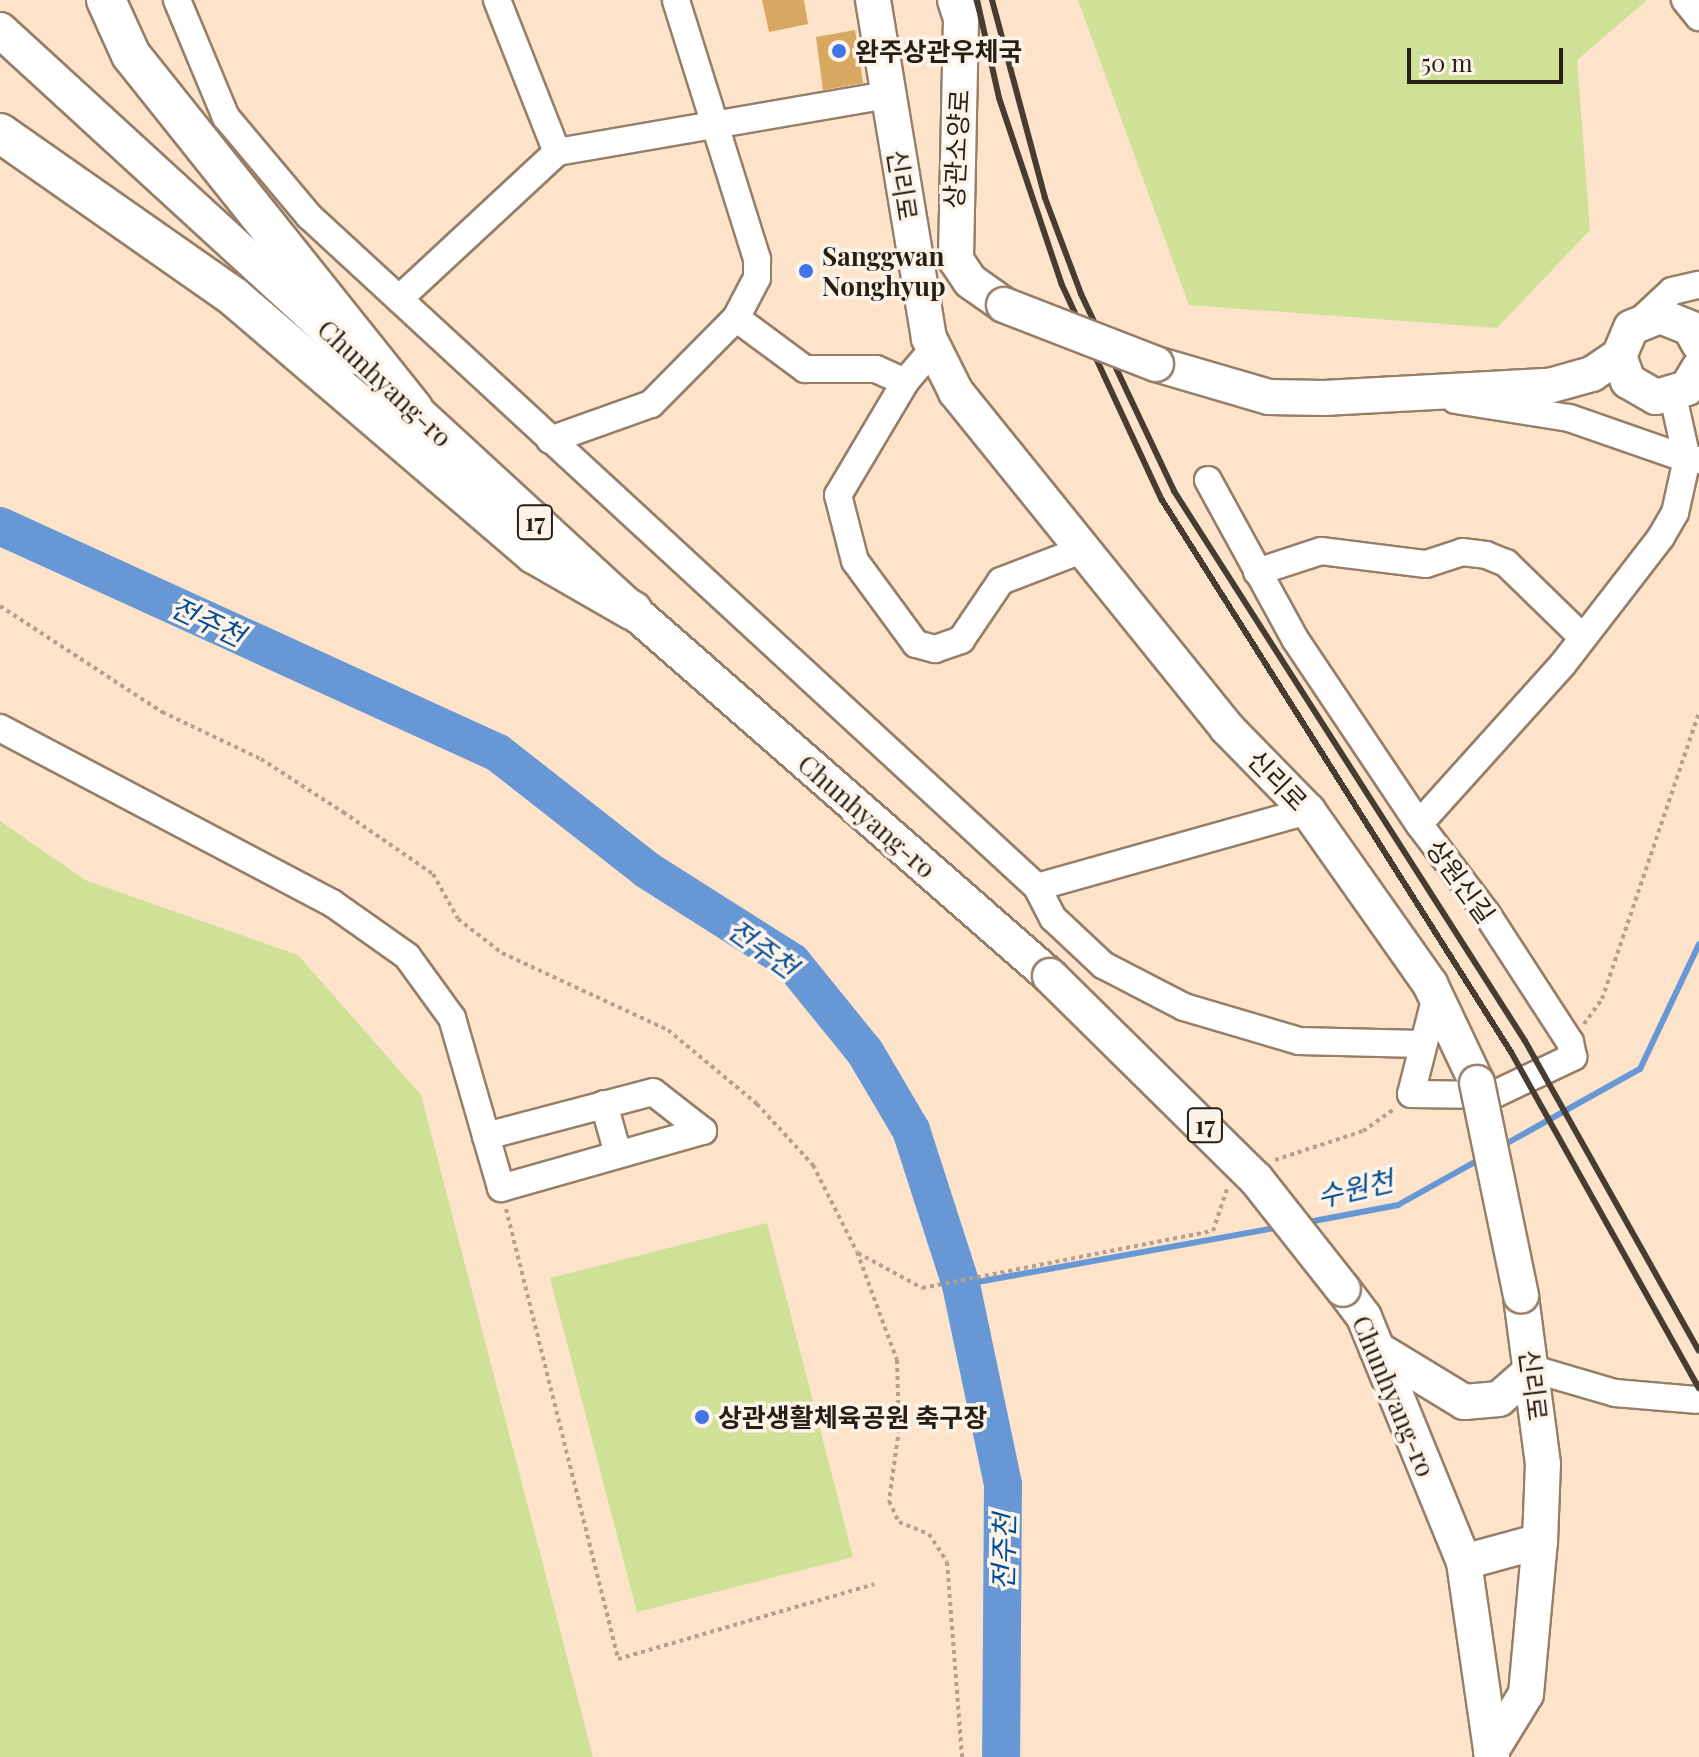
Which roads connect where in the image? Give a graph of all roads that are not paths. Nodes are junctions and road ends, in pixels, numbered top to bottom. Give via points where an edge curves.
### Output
1 (106, 0) edge
2 (177, 0) edge
3 (497, 0) edge
4 (676, 0) edge
5 (873, 0) edge
6 (955, 0) edge
7 (1685, 0) edge
8 (1699, 17) edge
9 (0, 30) edge
10 (888, 95) junction
11 (719, 130) junction
12 (0, 133) edge
13 (557, 152) junction
14 (1699, 285) edge
15 (399, 299) junction
16 (736, 318) junction
17 (1641, 320) junction
18 (934, 348) junction
19 (1699, 348) edge
20 (1619, 356) junction
21 (907, 379) junction
22 (1423, 395) junction
23 (1673, 396) junction
24 (414, 409) junction
25 (550, 440) junction
26 (1693, 459) edge
27 (1208, 480) dead end
28 (1079, 551) junction
29 (1257, 572) junction
30 (633, 611) junction
31 (1583, 638) junction
32 (0, 728) edge
33 (1308, 811) junction
34 (1419, 824) junction
35 (1037, 887) junction
36 (1436, 996) junction
37 (1421, 1044) junction
38 (604, 1104) junction
39 (486, 1136) junction
40 (618, 1154) junction
41 (1377, 1349) junction
42 (1533, 1369) junction
43 (1696, 1400) dead end
44 (1540, 1541) junction
45 (1464, 1562) junction
46 (1492, 1754) edge

1 - 24 highway via 131,55
2 - 15 street via 226,117 309,216
3 - 13 street
4 - 11 street
5 - 10 main road, 신리로
6 - 22 main road, 상관소양로, bridge via 961,19 956,260 970,281 1004,305 1156,364 1269,397
7 - 8 street
9 - 24 main road, Chunhyang-ro / 17
10 - 11 street
10 - 18 main road, 신리로
11 - 13 street
11 - 16 street via 757,259 751,295
12 - 30 highway via 234,297 534,554
13 - 15 street
14 - 17 street via 1672,291
15 - 25 street
16 - 21 street via 805,369 876,369
16 - 25 street via 651,404
17 - 19 main road via 1673,318
17 - 20 main road
18 - 21 street
18 - 28 main road, 신리로 via 1003,459
19 - 23 main road
20 - 22 main road, 상관소양로 via 1592,374 1549,386
20 - 23 main road via 1641,393
21 - 28 street via 838,495 860,570 916,644 935,649 961,640 1001,581
22 - 26 street via 1569,418
23 - 26 street
24 - 30 main road, Chunhyang-ro / 17
25 - 35 street
26 - 31 street, 상원신길 via 1675,513
27 - 29 street
28 - 33 main road, 신리로 via 1227,728
29 - 31 street via 1321,551 1426,564 1462,552 1486,555 1506,563
29 - 34 street
30 - 41 main road, Chunhyang-ro / 17, bridge via 1050,976 1256,1179 1343,1289
31 - 34 street, 상원신길
32 - 39 street via 332,903 407,956 452,1018
33 - 35 street
33 - 36 main road, 신리로
34 - 37 street, 상원신길 via 1570,1042 1573,1057 1493,1095 1411,1094
35 - 37 street via 1053,918 1103,965 1184,1007 1299,1041
36 - 37 street
36 - 42 main road, 신리로, bridge via 1477,1083
38 - 39 street
38 - 40 street
38 - 40 street via 653,1092 703,1131
39 - 40 street via 507,1186
41 - 42 main road via 1464,1402 1499,1399
41 - 45 main road, Chunhyang-ro / 17
42 - 43 street via 1615,1393
42 - 44 main road, 신리로 via 1543,1464
44 - 45 main road
44 - 46 main road, 신리로 via 1526,1694
45 - 46 main road, Chunhyang-ro / 17

